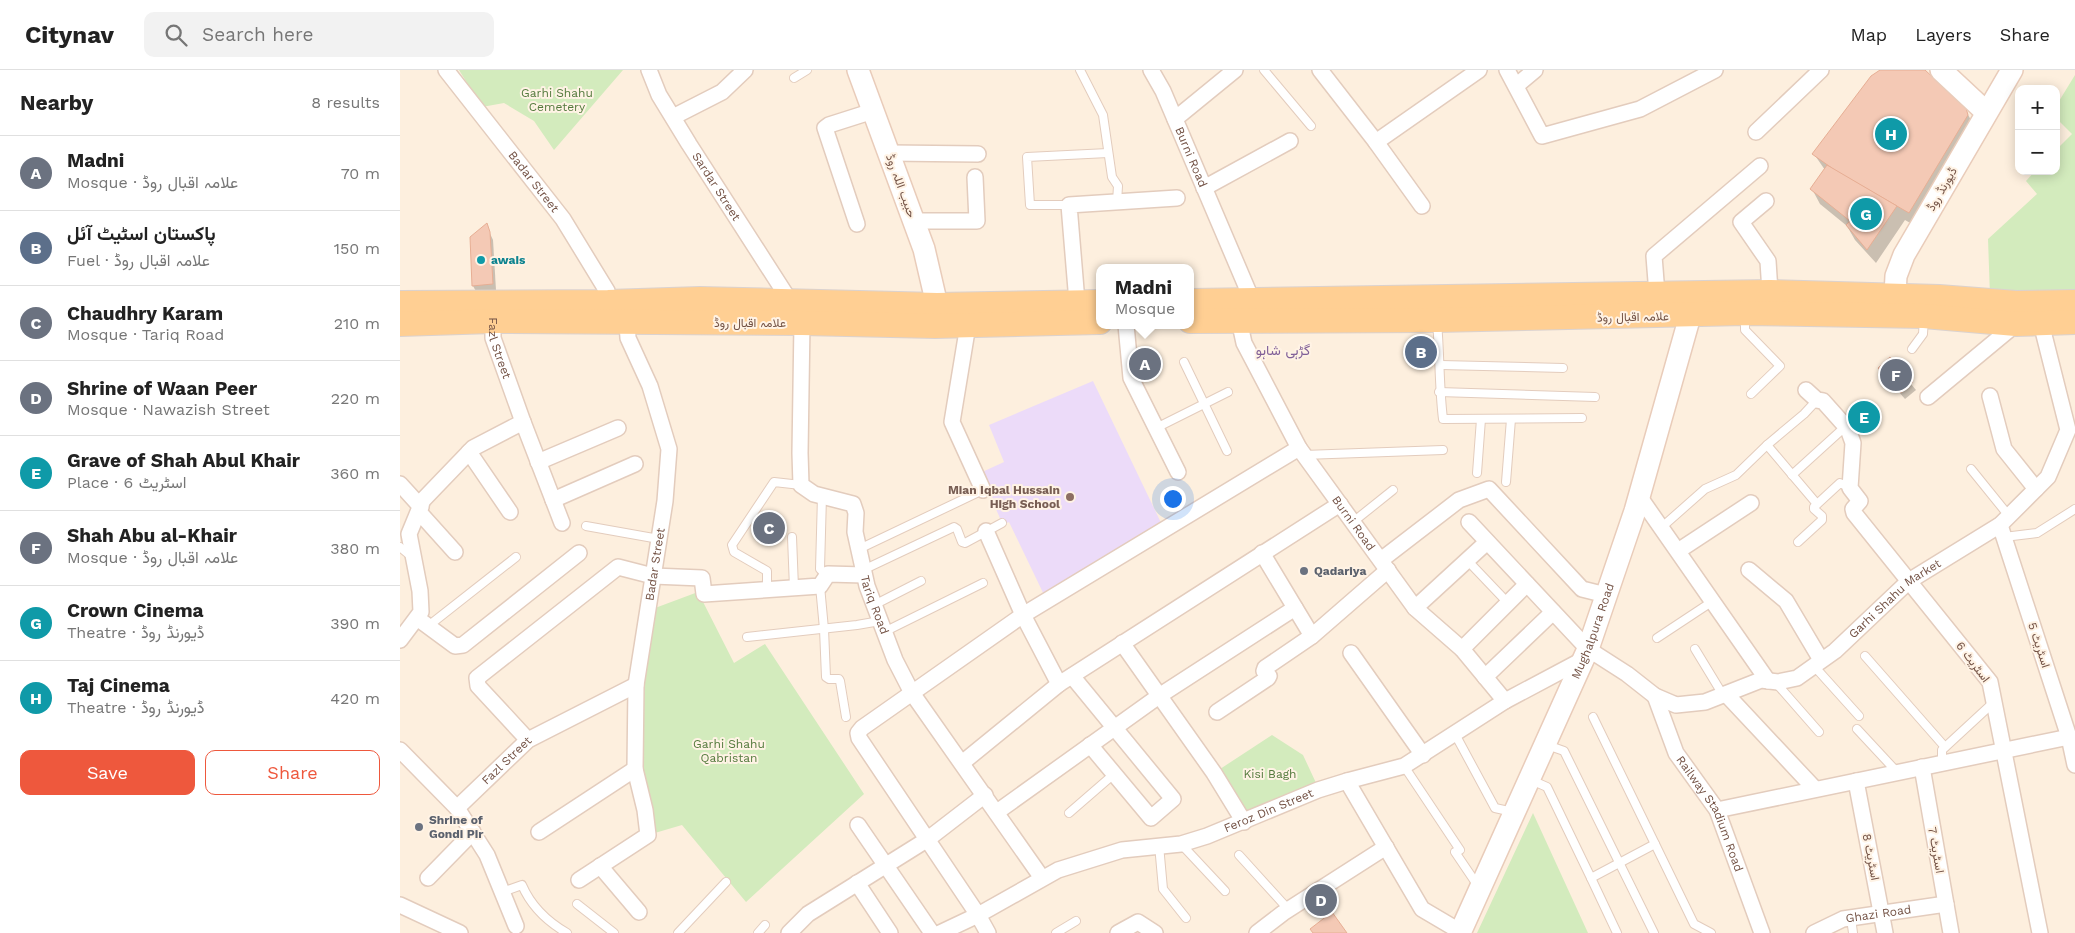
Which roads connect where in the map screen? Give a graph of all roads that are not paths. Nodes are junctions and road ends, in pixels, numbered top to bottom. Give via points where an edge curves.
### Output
1 (446, 70) edge
2 (649, 70) edge
3 (745, 70) edge
4 (807, 70) edge
5 (858, 70) edge
6 (1080, 70) edge
7 (1151, 70) edge
8 (1235, 70) edge
9 (1264, 70) edge
10 (1320, 70) edge
11 (1479, 70) edge
12 (1508, 70) edge
13 (1535, 70) edge
14 (1715, 70) edge
15 (1821, 70) edge
16 (1941, 70) edge
17 (2012, 70) edge
18 (794, 78) dead end
19 (1516, 86) junction
20 (873, 111) junction
21 (1986, 112) junction
22 (672, 117) junction
23 (1175, 119) junction
24 (1310, 126) dead end
25 (1756, 132) dead end
26 (1290, 140) dead end
27 (1376, 142) junction
28 (889, 153) junction
29 (1108, 153) junction
30 (978, 154) dead end
31 (1760, 166) dead end
32 (975, 177) dead end
33 (1204, 188) junction
34 (1177, 198) dead end
35 (1766, 201) dead end
36 (1117, 202) junction
37 (1069, 206) junction
38 (1422, 206) dead end
39 (914, 221) junction
40 (857, 224) dead end
41 (1770, 292) junction
42 (1657, 294) junction
43 (1417, 297) junction
44 (1252, 300) junction
45 (790, 301) junction
46 (1194, 301) edge
47 (608, 302) junction
48 (1088, 302) edge
49 (2075, 302) edge
50 (400, 303) edge
51 (1894, 306) junction
52 (493, 312) junction
53 (1744, 313) junction
54 (936, 315) junction
55 (1690, 316) junction
56 (1924, 316) junction
57 (1194, 320) edge
58 (1239, 320) junction
59 (1427, 320) junction
60 (627, 322) junction
61 (1096, 322) edge
62 (2075, 322) edge
63 (802, 323) junction
64 (2041, 323) junction
65 (400, 324) edge
66 (2016, 324) junction
67 (968, 325) junction
68 (1126, 329) edge
69 (1912, 349) dead end
70 (1184, 362) dead end
71 (1441, 365) junction
72 (1563, 368) dead end
73 (1228, 392) dead end
74 (1439, 392) junction
75 (1751, 394) dead end
76 (1812, 395) joint
77 (1990, 396) dead end
78 (1595, 397) dead end
79 (1928, 397) dead end
80 (1204, 404) junction
81 (1582, 418) dead end
82 (1481, 419) junction
83 (1511, 419) junction
84 (523, 422) junction
85 (1846, 426) junction
86 (618, 428) dead end
87 (1156, 428) junction
88 (1767, 445) junction
89 (1443, 450) dead end
90 (1227, 451) dead end
91 (1301, 451) junction
92 (469, 452) junction
93 (538, 462) junction
94 (635, 464) dead end
95 (1971, 469) dead end
96 (1178, 472) dead end
97 (1477, 473) dead end
98 (1792, 475) junction
99 (1506, 482) dead end
100 (400, 484) edge
101 (801, 485) junction
102 (1850, 488) junction
103 (2036, 488) junction
104 (982, 490) joint
105 (1394, 490) dead end
106 (822, 496) junction
107 (1640, 496) junction
108 (553, 500) junction
109 (1751, 503) dead end
110 (1340, 504) junction
111 (1817, 504) junction
112 (420, 509) junction
113 (2075, 509) edge
114 (510, 512) dead end
115 (562, 522) dead end
116 (1353, 522) junction
117 (1469, 522) dead end
118 (1002, 523) dead end
119 (586, 526) dead end
120 (2004, 526) junction
121 (1662, 527) junction
122 (986, 531) junction
123 (792, 537) dead end
124 (659, 539) junction
125 (1487, 542) junction
126 (1798, 542) dead end
127 (400, 547) edge
128 (859, 549) junction
129 (1678, 551) junction
130 (455, 552) dead end
131 (579, 553) dead end
132 (1262, 553) junction
133 (516, 556) dead end
134 (414, 558) junction
135 (1467, 560) junction
136 (1384, 565) junction
137 (1749, 570) dead end
138 (864, 572) junction
139 (653, 576) junction
140 (823, 581) junction
141 (921, 581) dead end
142 (1909, 581) junction
143 (983, 583) dead end
144 (1527, 584) junction
145 (794, 588) junction
146 (767, 590) junction
147 (1606, 595) junction
148 (1713, 601) junction
149 (1508, 603) junction
150 (874, 605) junction
151 (1295, 608) junction
152 (1416, 608) junction
153 (1553, 612) junction
154 (1023, 615) junction
155 (422, 622) junction
156 (882, 626) junction
157 (824, 629) junction
158 (1312, 636) junction
159 (747, 637) dead end
160 (1657, 638) dead end
161 (400, 640) edge
162 (1122, 643) junction
163 (1695, 649) dead end
164 (1462, 650) junction
165 (1351, 653) dead end
166 (1586, 654) junction
167 (1865, 656) dead end
168 (1818, 663) junction
169 (1485, 677) junction
170 (1065, 680) junction
171 (1771, 681) junction
172 (636, 685) junction
173 (912, 694) junction
174 (1725, 694) junction
175 (1159, 696) junction
176 (1655, 696) junction
177 (1505, 701) junction
178 (1994, 702) junction
179 (1217, 712) dead end
180 (1859, 716) dead end
181 (846, 717) dead end
182 (1593, 717) dead end
183 (1115, 727) junction
184 (1857, 729) dead end
185 (1819, 732) dead end
186 (1455, 734) junction
187 (2069, 737) junction
188 (528, 740) junction
189 (1090, 745) junction
190 (1545, 745) junction
191 (1945, 747) junction
192 (400, 750) edge
193 (2003, 751) junction
194 (1423, 755) junction
195 (962, 763) junction
196 (1942, 764) junction
197 (2075, 765) edge
198 (1404, 766) junction
199 (1922, 767) junction
200 (635, 769) junction
201 (1898, 772) junction
202 (1114, 774) junction
203 (1530, 779) junction
204 (1346, 781) junction
205 (1856, 781) junction
206 (1815, 790) junction
207 (985, 794) junction
208 (457, 808) junction
209 (1716, 810) junction
210 (997, 812) junction
211 (1069, 813) dead end
212 (1515, 813) junction
213 (1244, 822) junction
214 (858, 825) dead end
215 (473, 832) junction
216 (539, 832) dead end
217 (928, 839) junction
218 (1181, 844) junction
219 (1655, 844) junction
220 (1159, 845) junction
221 (1386, 847) junction
222 (1239, 855) dead end
223 (1619, 862) junction
224 (600, 866) junction
225 (885, 866) junction
226 (428, 878) dead end
227 (1042, 878) junction
228 (1591, 878) junction
229 (579, 880) dead end
230 (726, 882) dead end
231 (858, 883) junction
232 (1480, 890) junction
233 (1224, 891) dead end
234 (502, 892) junction
235 (577, 904) dead end
236 (1946, 904) junction
237 (401, 909) edge
238 (1288, 909) junction
239 (639, 912) dead end
240 (1882, 914) junction
241 (978, 915) junction
242 (1186, 918) dead end
243 (1076, 921) dead end
244 (765, 925) dead end
245 (516, 926) dead end
246 (1852, 926) edge
247 (1820, 932) edge
248 (460, 933) edge
249 (567, 933) edge
250 (614, 933) edge
251 (678, 933) edge
252 (758, 933) edge
253 (789, 933) edge
254 (890, 933) edge
255 (932, 933) edge
256 (940, 933) edge
257 (988, 933) edge
258 (1056, 933) edge
259 (1118, 933) edge
260 (1155, 933) edge
261 (1257, 933) edge
262 (1461, 933) edge
263 (1617, 933) edge
264 (1654, 933) edge
265 (1711, 933) edge
266 (1762, 933) edge
267 (1885, 933) edge
268 (1951, 933) edge
269 (2040, 933) edge

1 - 47 street, Badar Street via 563,219 607,291
2 - 22 street, Sardar Street
3 - 22 street via 722,92
4 - 18 lane
5 - 20 main road, حبیب اللہ روڈ
6 - 29 lane via 1103,115
7 - 23 street, Burni Road
8 - 23 street
9 - 24 lane
10 - 27 street
11 - 27 street
12 - 19 street
13 - 19 street
14 - 19 street via 1640,109 1542,136
15 - 25 street
16 - 21 main road
17 - 21 main road, ڈیورنڈ روڈ
20 - 28 main road, حبیب اللہ روڈ
20 - 40 street via 825,128
21 - 51 main road, ڈیورنڈ روڈ via 1904,255 1896,276
22 - 45 street, Sardar Street
23 - 33 street, Burni Road
26 - 33 street
27 - 38 street
28 - 30 street
28 - 39 main road, حبیب اللہ روڈ
29 - 36 lane via 1112,177 1118,186
29 - 37 lane via 1028,158 1030,204
31 - 42 street via 1654,256
32 - 39 street via 977,221
33 - 44 street, Burni Road
34 - 36 street
35 - 41 street via 1741,222 1768,260
36 - 37 street
37 - 48 street
39 - 54 main road, حبیب اللہ روڈ via 924,249
41 - 42 main road, علامہ اقبال روڈ
41 - 51 main road, علامہ اقبال روڈ
42 - 43 main road, علامہ اقبال روڈ
43 - 44 main road, علامہ اقبال روڈ
43 - 59 main road
44 - 46 main road, علامہ اقبال روڈ
45 - 47 main road, علامہ اقبال روڈ
45 - 54 main road, علامہ اقبال روڈ
47 - 52 main road, علامہ اقبال روڈ
48 - 54 main road, علامہ اقبال روڈ
49 - 51 main road, علامہ اقبال روڈ via 2016,303 1939,297
50 - 52 main road, علامہ اقبال روڈ
51 - 53 main road, علامہ اقبال روڈ
51 - 56 main road, علامہ اقبال روڈ
52 - 60 main road, علامہ اقبال روڈ
52 - 65 main road, علامہ اقبال روڈ
52 - 84 street, Fazl Street via 493,338
53 - 55 main road, علامہ اقبال روڈ
53 - 75 lane via 1745,330 1780,366
54 - 63 main road, علامہ اقبال روڈ
54 - 67 main road, علامہ اقبال روڈ
55 - 59 main road, علامہ اقبال روڈ
55 - 107 main road, Mughalpura Road
56 - 66 main road, علامہ اقبال روڈ
56 - 69 lane via 1923,334
57 - 58 main road, علامہ اقبال روڈ
58 - 59 main road, علامہ اقبال روڈ
58 - 91 street, Burni Road via 1244,343
59 - 71 lane
60 - 63 main road, علامہ اقبال روڈ
60 - 124 street, Badar Street via 628,338 650,386 669,449
61 - 67 main road, علامہ اقبال روڈ
62 - 64 main road, علامہ اقبال روڈ
63 - 101 street
64 - 66 main road, علامہ اقبال روڈ
64 - 103 street, Garhi Shahu Market via 2068,430 2048,477
66 - 79 street
67 - 104 street via 952,422
68 - 87 street via 1131,378
70 - 80 lane
71 - 72 lane
71 - 74 lane
73 - 80 lane
74 - 78 lane
74 - 82 lane via 1443,419
76 - 85 street
76 - 88 lane via 1804,414
77 - 103 street via 2004,449
80 - 87 lane
80 - 90 lane
81 - 83 lane
82 - 83 lane
82 - 97 lane
83 - 99 lane
84 - 92 street
84 - 93 street, Fazl Street
85 - 98 lane
85 - 102 street via 1853,444
86 - 93 street
87 - 96 street
88 - 98 lane
88 - 121 lane via 1736,475 1705,489
89 - 91 lane
91 - 110 street, Burni Road
91 - 154 street
92 - 112 street via 424,500
92 - 114 street
93 - 108 street, Fazl Street
94 - 108 street
95 - 120 lane
98 - 111 lane
100 - 112 street
101 - 106 street, Tariq Road
101 - 146 lane via 774,482 732,545 734,552 767,571
102 - 111 lane via 1840,483
102 - 142 street, اسٹریٹ 6 via 1860,501 1853,509 1854,513
103 - 120 street, Garhi Shahu Market
104 - 128 lane
105 - 116 lane
106 - 128 street, Tariq Road via 853,504
106 - 140 lane via 820,569
107 - 121 street
107 - 147 main road, Mughalpura Road
108 - 115 street, Fazl Street
109 - 129 street
110 - 116 street, Burni Road
110 - 132 street
111 - 126 lane via 1813,508 1822,520
112 - 130 street
112 - 134 street via 410,534
113 - 120 lane via 2037,533
116 - 136 street, Burni Road
117 - 125 street, Garhi Shahu Market
118 - 122 lane
119 - 124 lane
120 - 142 street, Garhi Shahu Market
120 - 187 street, اسٹریٹ 5
121 - 129 street
122 - 138 lane via 963,543 954,527
122 - 154 street
123 - 145 lane
124 - 139 street, Badar Street
125 - 135 street
125 - 144 street, Garhi Shahu Market
127 - 134 lane
128 - 138 street, Tariq Road
129 - 148 street
131 - 155 street via 463,645 455,646
132 - 151 street
132 - 162 street
133 - 155 lane
134 - 155 street
135 - 149 lane
135 - 152 street
136 - 147 street via 1459,500 1489,489 1582,589
136 - 152 street, Burni Road
136 - 158 street
137 - 168 street via 1786,600
138 - 140 street via 828,574
138 - 150 street, Tariq Road
139 - 146 street via 702,578 704,594
139 - 172 street, Badar Street
139 - 188 street via 620,567 615,569 477,678 478,686
140 - 145 street
140 - 157 lane
141 - 150 lane
142 - 168 street, Garhi Shahu Market
142 - 178 street, اسٹریٹ 6 via 1990,682
143 - 156 lane
144 - 149 street
144 - 153 street, Garhi Shahu Market
145 - 146 street
147 - 166 main road, Mughalpura Road
148 - 160 lane
148 - 171 street
149 - 164 street
150 - 156 street, Tariq Road
151 - 158 street
151 - 175 street
152 - 164 street, Burni Road
153 - 166 street, Garhi Shahu Market
153 - 169 street
154 - 170 street
154 - 173 street
155 - 161 street
156 - 157 lane
156 - 173 street, Tariq Road
157 - 159 lane
157 - 181 lane via 826,677 829,680 839,679
158 - 179 street via 1265,668 1268,678
162 - 170 street
162 - 175 street
163 - 174 lane
164 - 169 street, Burni Road
165 - 194 street
166 - 176 street, Garhi Shahu Market via 1627,674
166 - 177 street, Feroz Din Street
166 - 190 main road, Mughalpura Road
167 - 191 lane
168 - 171 street, Garhi Shahu Market via 1797,678
168 - 180 lane
169 - 177 street, Burni Road
170 - 183 street
170 - 195 street
171 - 174 street, Garhi Shahu Market via 1761,680
171 - 185 lane
172 - 188 street, Fazl Street
172 - 200 street, Badar Street
173 - 195 street, Tariq Road
173 - 217 street via 858,734
174 - 176 street, Garhi Shahu Market via 1705,702 1676,705
174 - 206 street
175 - 183 street
175 - 213 street via 1214,773
176 - 209 street, Railway Stadium Road via 1676,753
177 - 186 street, Feroz Din Street
178 - 191 lane
178 - 193 street, اسٹریٹ 6
182 - 219 lane
183 - 189 street
183 - 202 street via 1173,799 1151,818
184 - 201 lane
186 - 194 street, Feroz Din Street
186 - 212 lane via 1495,808
187 - 193 street
187 - 197 street, اسٹریٹ 5
188 - 208 street, Fazl Street
189 - 202 street
189 - 210 street
190 - 203 main road, Mughalpura Road
190 - 223 lane via 1564,751
191 - 196 lane
192 - 208 street
193 - 196 street
193 - 269 street, اسٹریٹ 6
194 - 198 street, Feroz Din Street
195 - 207 street, Tariq Road
196 - 199 street
198 - 204 street, Feroz Din Street
198 - 232 lane via 1460,850 1455,852
199 - 201 street
199 - 236 street, اسٹریٹ 7
200 - 216 street
200 - 224 street, Badar Street via 648,836
201 - 205 street
202 - 211 lane
203 - 212 main road, Mughalpura Road
203 - 228 lane via 1547,787
204 - 213 street, Feroz Din Street
204 - 221 street
205 - 206 street
205 - 240 street, اسٹریٹ 8
206 - 209 street
207 - 210 street, Tariq Road
207 - 217 street
208 - 215 street
209 - 266 street, Railway Stadium Road
210 - 227 street, Tariq Road
212 - 232 main road, Mughalpura Road
213 - 218 street, Feroz Din Street
214 - 225 street
215 - 226 street
215 - 234 street via 487,855
217 - 225 street
217 - 241 street
218 - 220 street, Feroz Din Street
218 - 233 lane
219 - 223 lane
219 - 265 lane via 1694,924
220 - 227 street, Feroz Din Street via 1122,850
220 - 242 lane via 1163,889
221 - 238 street
221 - 262 street via 1422,909
222 - 238 lane
223 - 228 lane
223 - 264 lane
224 - 229 street
224 - 239 street
225 - 231 street
225 - 255 street
227 - 241 street, Feroz Din Street
228 - 263 lane
230 - 251 lane
231 - 253 street via 808,914
231 - 254 street
232 - 262 main road, Mughalpura Road
234 - 245 street
234 - 249 lane via 522,885 551,924
235 - 250 lane
236 - 240 street, Ghazi Road
236 - 268 street, اسٹریٹ 7
237 - 248 street
238 - 261 street
240 - 246 street, Ghazi Road
240 - 267 street, اسٹریٹ 8
241 - 256 street, Feroz Din Street
241 - 257 street
243 - 258 lane
244 - 252 lane
246 - 247 street, Ghazi Road via 1843,919
259 - 260 street via 1138,922

